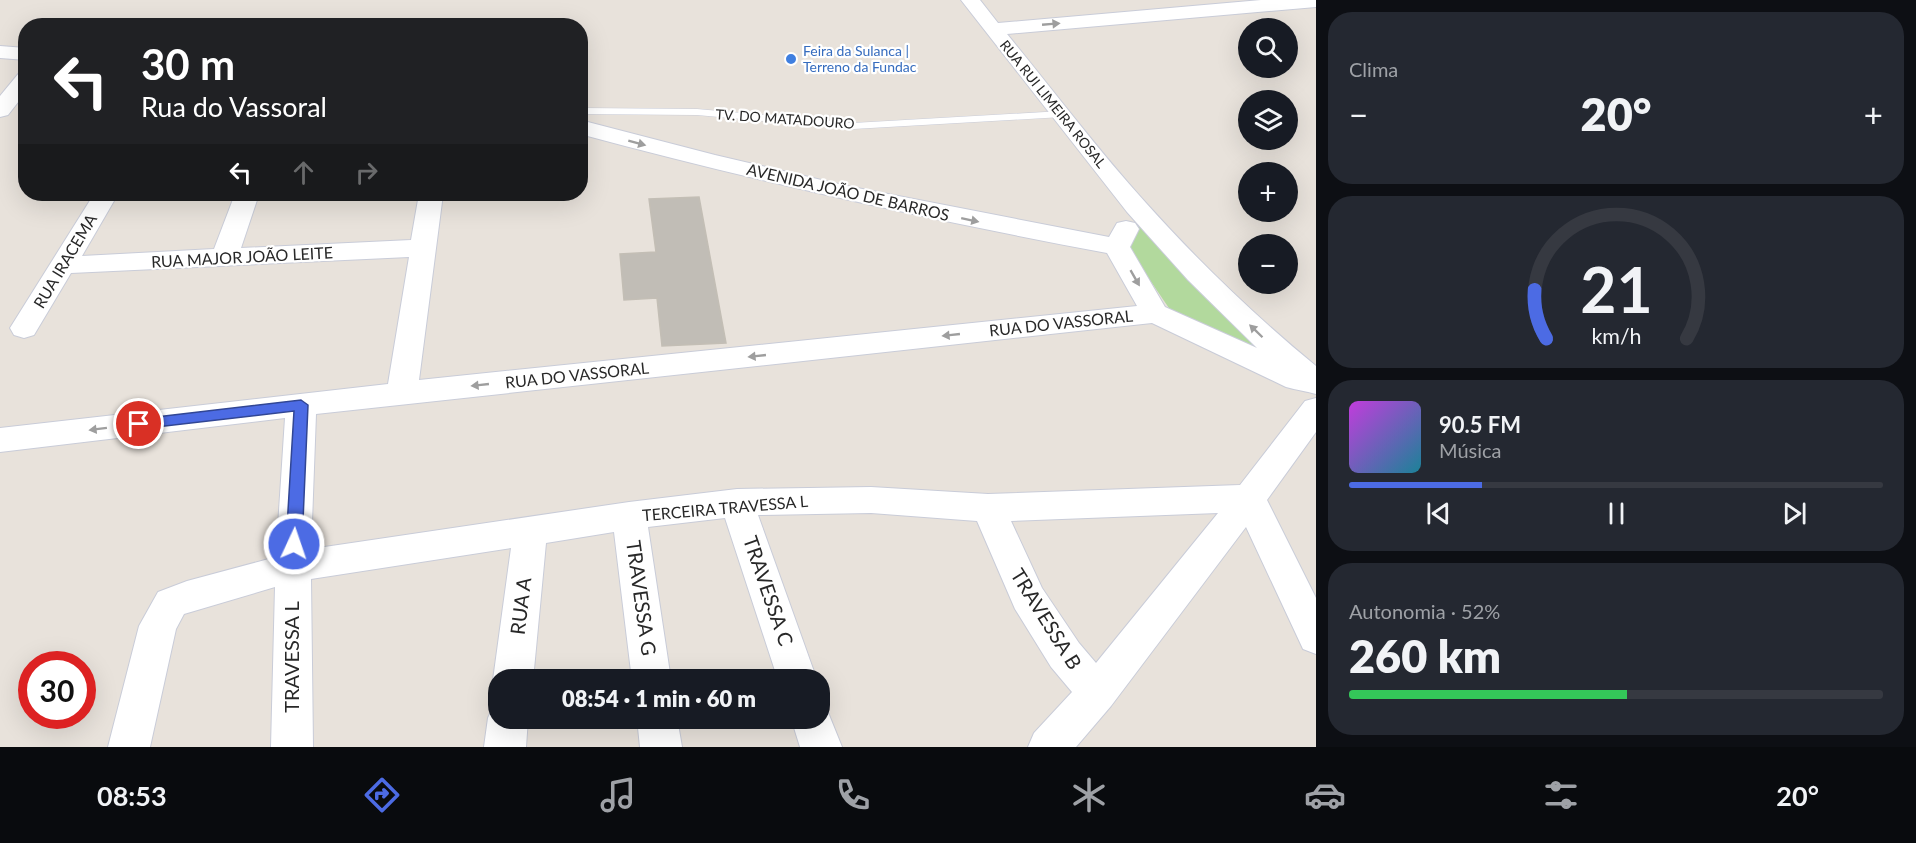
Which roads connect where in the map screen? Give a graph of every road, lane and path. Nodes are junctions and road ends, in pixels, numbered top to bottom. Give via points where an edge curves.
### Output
1 (1316, 1) edge
2 (974, 5) edge
3 (996, 19) junction
4 (0, 52) edge
5 (18, 53) edge
6 (18, 87) edge
7 (0, 110) edge
8 (588, 111) edge
9 (1062, 114) junction
10 (588, 129) edge
11 (102, 201) edge
12 (245, 201) edge
13 (430, 201) edge
14 (1136, 207) junction
15 (1117, 247) junction
16 (421, 248) junction
17 (225, 257) junction
18 (62, 265) junction
19 (1155, 313) junction
20 (24, 328) dead end
21 (1316, 383) edge
22 (1316, 388) edge
23 (402, 393) junction
24 (301, 405) junction
25 (1316, 409) edge
26 (0, 440) edge
27 (1249, 498) junction
28 (737, 503) junction
29 (988, 508) junction
30 (629, 516) junction
31 (530, 533) junction
32 (293, 567) junction
33 (1316, 637) edge
34 (514, 669) edge
35 (650, 669) edge
36 (794, 669) edge
37 (1097, 693) junction
38 (507, 729) edge
39 (659, 729) edge
40 (815, 729) edge
41 (129, 747) edge
42 (292, 747) edge
43 (505, 747) edge
44 (661, 747) edge
45 (821, 747) edge
46 (1048, 747) edge

3 -> 1 street
2 - 3 street, RUA RUI LIMEIRA ROSAL
3 - 9 street, RUA RUI LIMEIRA ROSAL
4 - 5 street
6 - 7 street
8 - 9 lane, TV. DO MATADOURO via 697,112 853,126
9 - 14 street, RUA RUI LIMEIRA ROSAL
10 -> 15 street, AVENIDA JOÃO DE BARROS via 830,190
11 - 18 street, RUA IRACEMA
12 - 17 street
13 - 16 street
14 - 15 street
21 -> 14 street, RUA RUI LIMEIRA ROSAL via 1262,337
15 -> 19 street
16 - 17 street, RUA MAJOR JOÃO LEITE
16 - 23 street
17 - 18 street, RUA MAJOR JOÃO LEITE
18 - 20 street, RUA IRACEMA
19 - 22 street
19 -> 23 street, RUA DO VASSORAL
23 - 24 street, RUA DO VASSORAL
24 -> 26 street, RUA DO VASSORAL
24 - 32 street, TRAVESSA L
25 - 27 street
27 - 29 street, TERCEIRA TRAVESSA L
27 - 33 street
27 - 37 street
28 - 29 street, TERCEIRA TRAVESSA L via 871,500
28 - 30 street, TERCEIRA TRAVESSA L
28 - 36 street, TRAVESSA C
29 - 37 street, TRAVESSA B via 1028,598 1065,655
30 - 31 street, TERCEIRA TRAVESSA L
30 - 35 street, TRAVESSA G
31 - 32 street, TERCEIRA TRAVESSA L
31 - 34 street, RUA A
32 - 41 street, TERCEIRA TRAVESSA L via 171,603 159,626
32 - 42 street, TRAVESSA L
37 - 46 street
38 - 43 street
39 - 44 street
40 - 45 street

